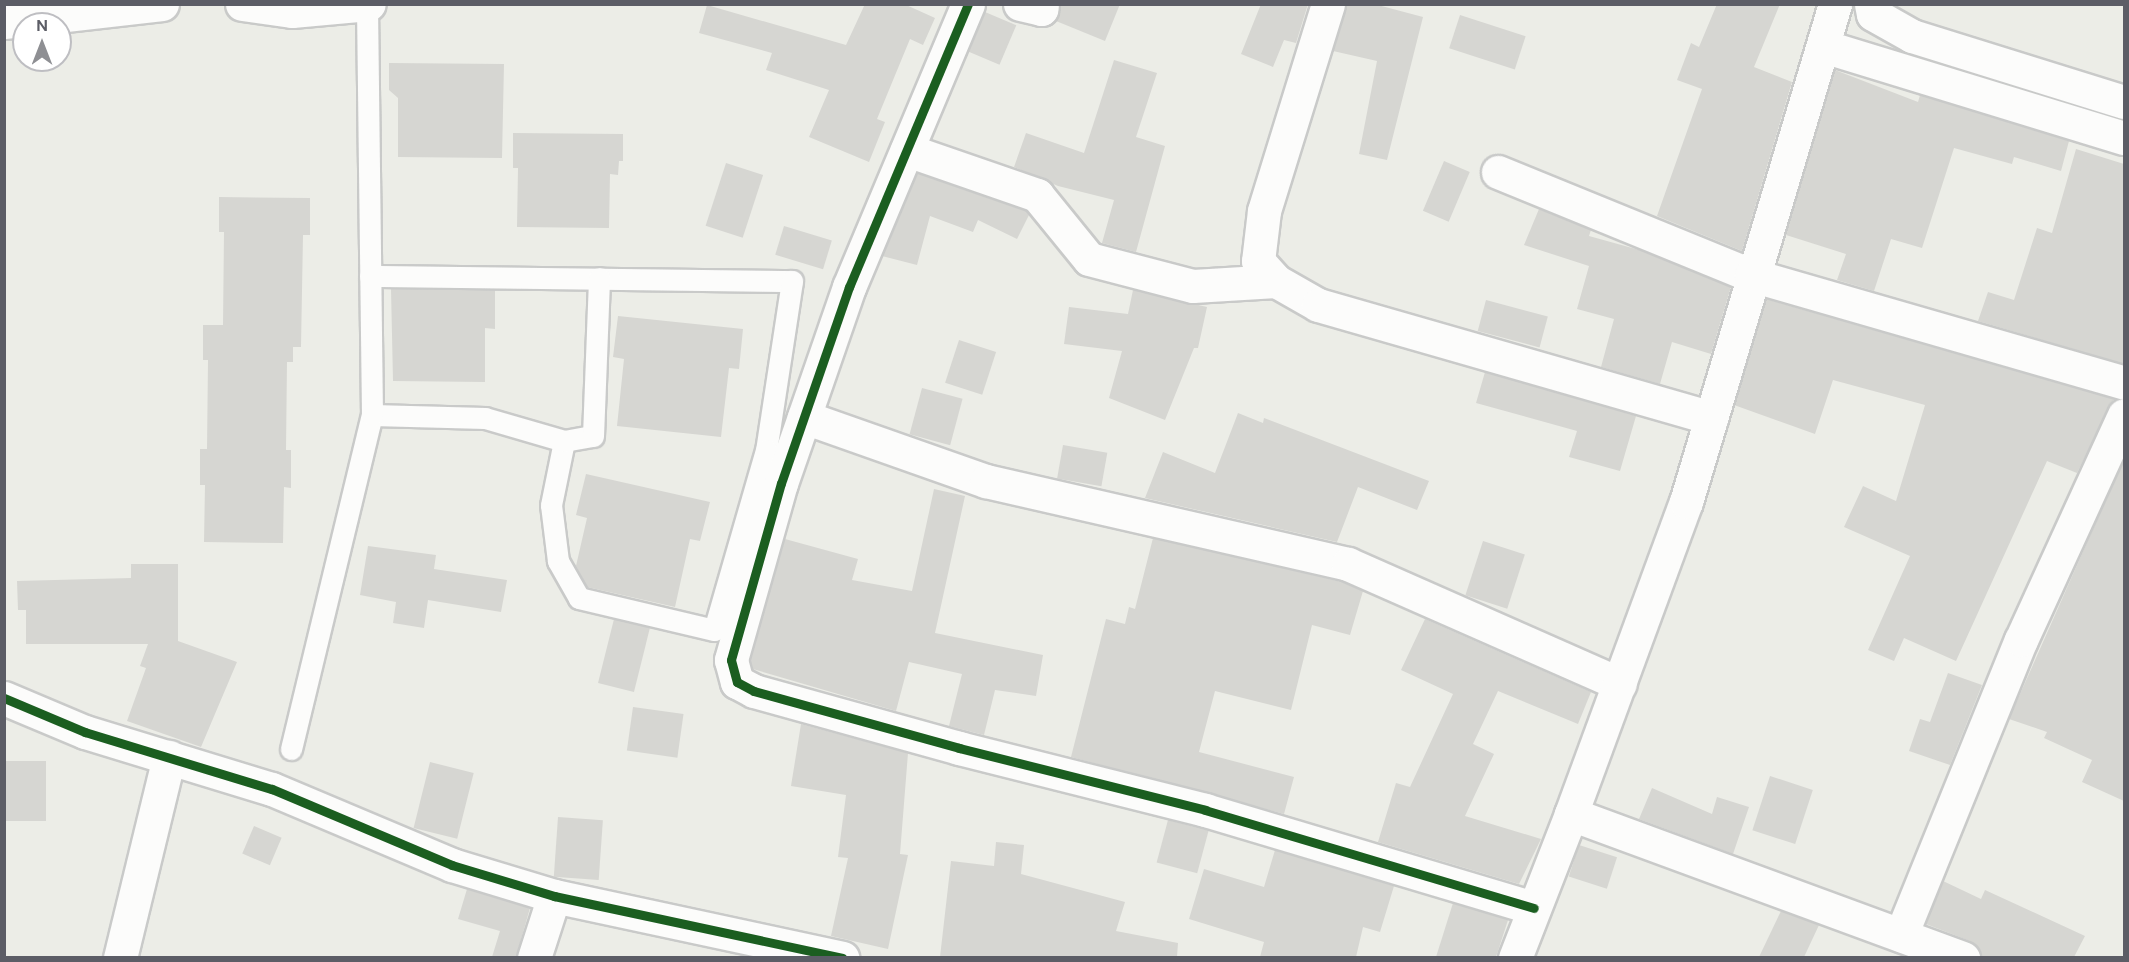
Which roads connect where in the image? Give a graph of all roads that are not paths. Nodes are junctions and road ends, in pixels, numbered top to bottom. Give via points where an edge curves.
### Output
1 (162, 4) edge
2 (242, 4) edge
3 (968, 4) edge
4 (1020, 4) edge
5 (1042, 4) edge
6 (1328, 4) edge
7 (1835, 4) edge
8 (1870, 4) edge
9 (368, 5) edge
10 (4, 22) edge
11 (1823, 46) junction
12 (2124, 102) edge
13 (2124, 138) edge
14 (907, 150) junction
15 (1497, 172) dead end
16 (1751, 275) junction
17 (370, 276) junction
18 (599, 278) junction
19 (1276, 281) junction
20 (2124, 383) edge
21 (372, 415) junction
22 (2124, 415) edge
23 (804, 417) junction
24 (1711, 418) junction
25 (564, 441) junction
26 (1620, 684) junction
27 (4, 698) edge
28 (291, 749) dead end
29 (169, 757) junction
30 (1571, 814) junction
31 (554, 896) junction
32 (1534, 908) junction
33 (1901, 935) junction
34 (120, 957) edge
35 (534, 957) edge
36 (842, 957) edge
37 (1515, 957) edge
38 (1963, 957) edge

1 - 10 street
2 - 9 street via 292,11
3 - 14 street
4 - 5 street via 1041,9
6 - 19 street via 1264,211 1258,261
7 - 11 street
8 - 12 street via 1873,14 1912,36
9 - 17 lane
11 - 13 street
11 - 16 street
14 - 19 street via 1037,195 1089,259 1193,286
14 - 23 street via 849,287
15 - 16 street
16 - 20 street
16 - 24 street
17 - 18 lane
17 - 21 lane
18 - 25 lane via 593,436
18 - 25 lane via 792,281 766,450 714,630 579,598 558,561 550,505
19 - 24 street via 1318,305
21 - 25 lane via 485,418
21 - 28 lane
22 - 33 street via 2021,640
23 - 26 street via 986,481 1348,564
23 - 32 street via 731,660 730,670 738,682 754,691 959,748 1205,810
24 - 26 street
26 - 30 street
27 - 29 street via 85,732
29 - 31 street via 272,789 452,865
29 - 34 street
30 - 32 street
30 - 33 street
31 - 35 street
31 - 36 street
32 - 37 street
33 - 38 street

